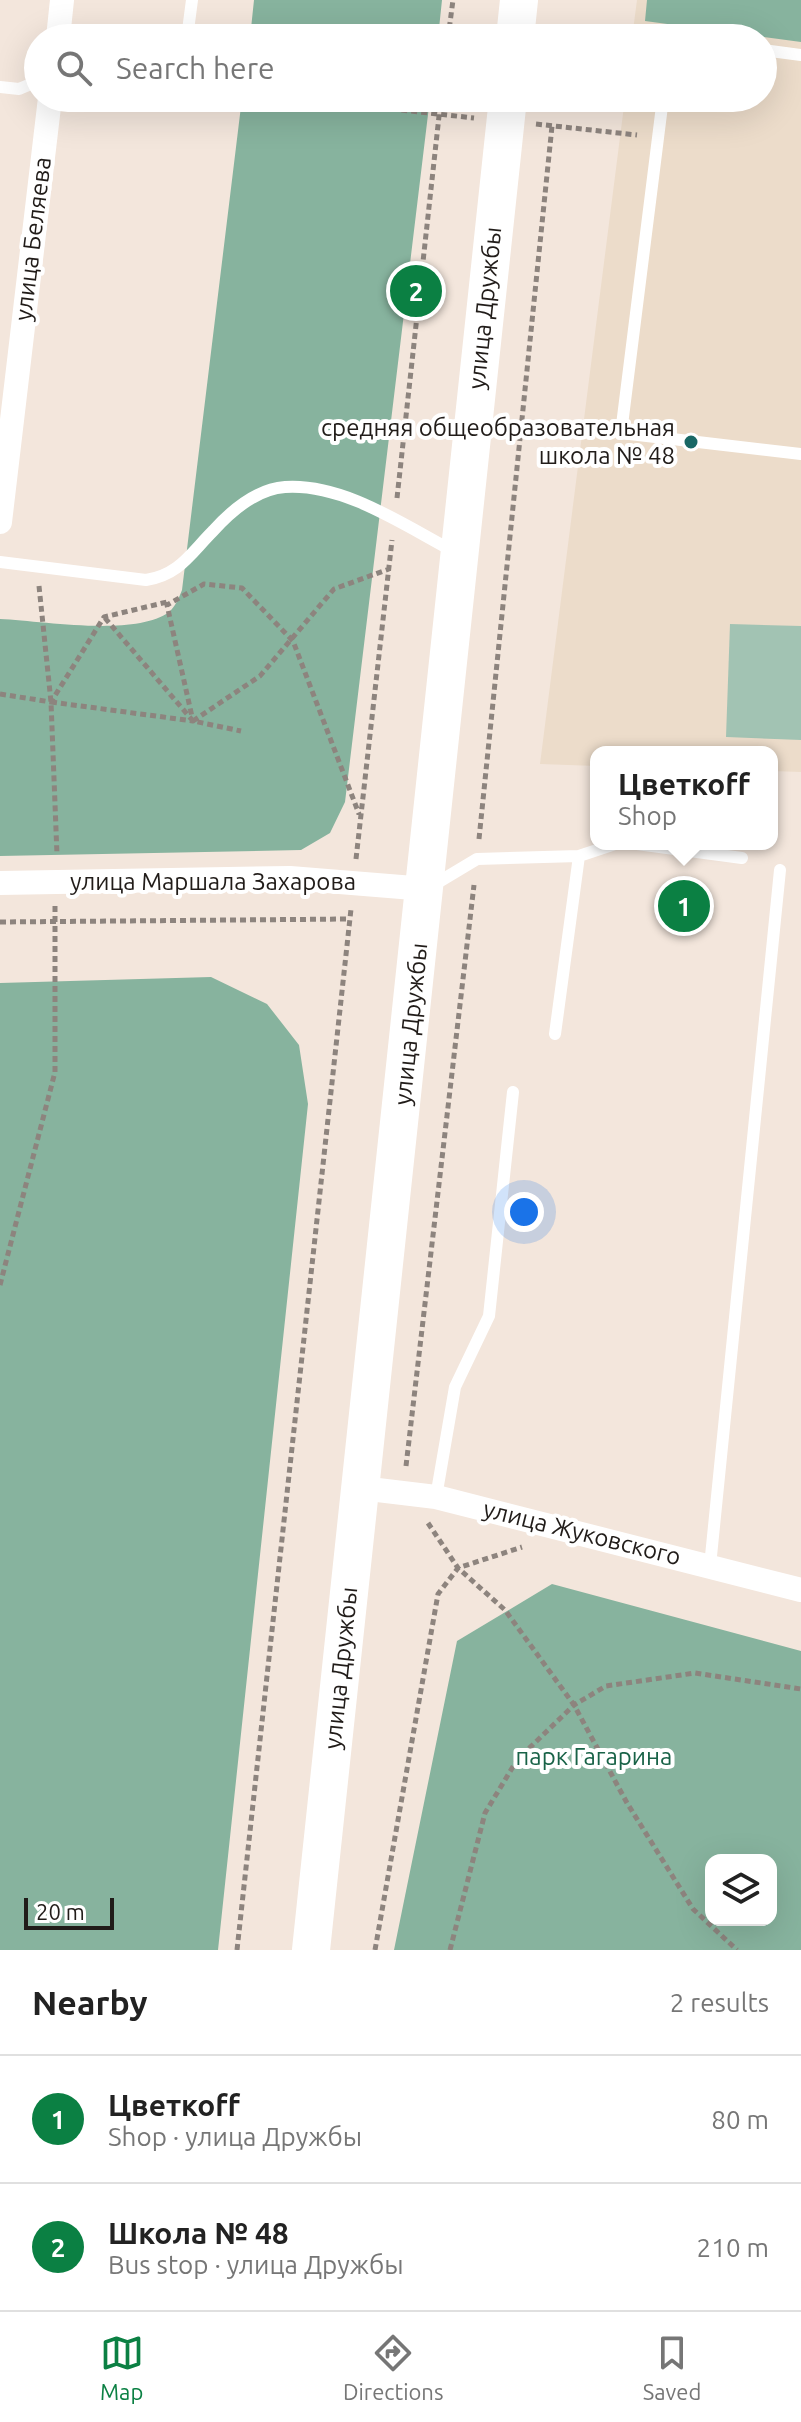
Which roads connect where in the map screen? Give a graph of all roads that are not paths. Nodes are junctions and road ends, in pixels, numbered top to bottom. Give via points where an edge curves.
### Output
1 (62, 0) edge
2 (192, 0) edge
3 (519, 0) edge
4 (59, 24) edge
5 (189, 24) edge
6 (516, 24) edge
7 (777, 52) edge
8 (801, 55) edge
9 (0, 87) edge
10 (24, 87) edge
11 (48, 112) edge
12 (507, 112) edge
13 (661, 112) edge
14 (801, 454) edge
15 (0, 522) edge
16 (458, 554) junction
17 (0, 562) edge
18 (597, 850) edge
19 (682, 850) edge
20 (579, 856) junction
21 (742, 858) dead end
22 (780, 870) dead end
23 (0, 883) edge
24 (426, 889) junction
25 (555, 1034) dead end
26 (513, 1092) dead end
27 (361, 1488) junction
28 (436, 1497) junction
29 (710, 1566) junction
30 (801, 1590) edge
31 (311, 1950) edge

1 - 4 street
2 - 5 lane
3 - 6 main road
7 - 8 lane
9 - 10 lane
11 - 15 street, улица Беляева
12 - 16 main road, улица Дружбы
13 - 14 lane via 621,433
16 - 17 lane via 322,490 284,487 260,493 227,516 169,576 146,580
16 - 24 main road, улица Дружбы
18 - 20 lane
19 - 21 lane
20 - 24 lane via 477,859
20 - 25 lane
22 - 29 lane
23 - 24 street, улица Маршала Захарова via 353,881
24 - 27 main road, улица Дружбы
26 - 28 lane via 489,1316 455,1387
27 - 28 street, улица Жуковского
27 - 31 main road, улица Дружбы
28 - 29 street, улица Жуковского
29 - 30 street, улица Жуковского

